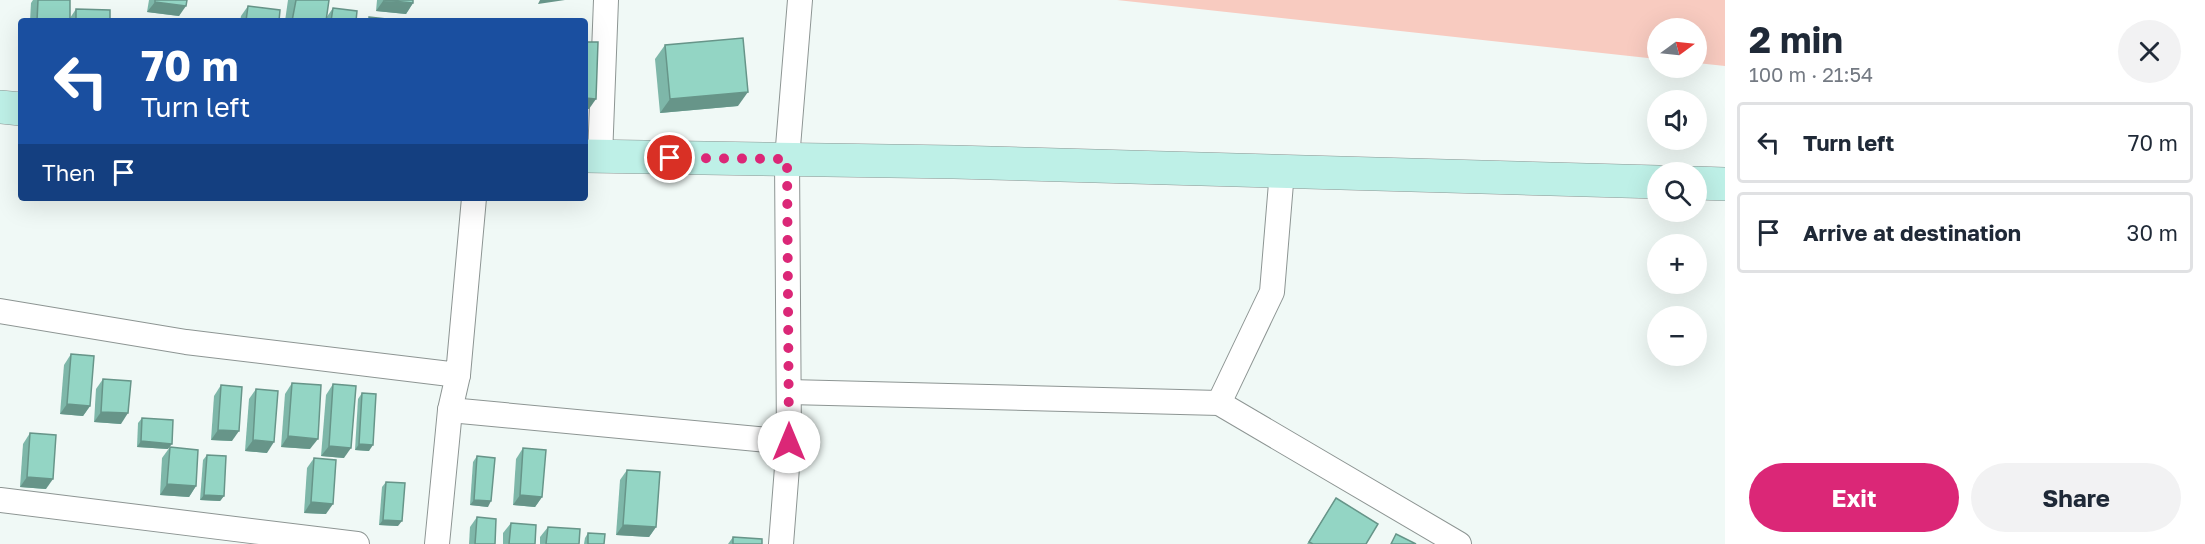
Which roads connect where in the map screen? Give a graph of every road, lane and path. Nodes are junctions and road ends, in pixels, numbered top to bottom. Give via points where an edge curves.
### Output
1 (606, 0) edge
2 (800, 0) edge
3 (0, 107) edge
4 (18, 109) edge
5 (592, 156) edge
6 (787, 159) junction
7 (1282, 171) junction
8 (1647, 182) edge
9 (1707, 183) edge
10 (1725, 184) edge
11 (474, 201) edge
12 (0, 311) edge
13 (458, 375) junction
14 (789, 393) junction
15 (1219, 402) junction
16 (450, 410) junction
17 (789, 442) junction
18 (0, 500) edge
19 (357, 544) edge
20 (437, 544) edge
21 (781, 544) edge
22 (1459, 544) edge

1 - 5 street
2 - 6 street
3 - 4 street
5 - 6 street
6 - 7 street
6 - 14 street
7 - 8 street
7 - 15 street via 1272,292
9 - 10 street
11 - 13 street
12 - 13 street via 186,342
13 - 16 street
14 - 15 street
14 - 17 street
15 - 22 street
16 - 17 street
16 - 20 street
17 - 21 street
18 - 19 street

